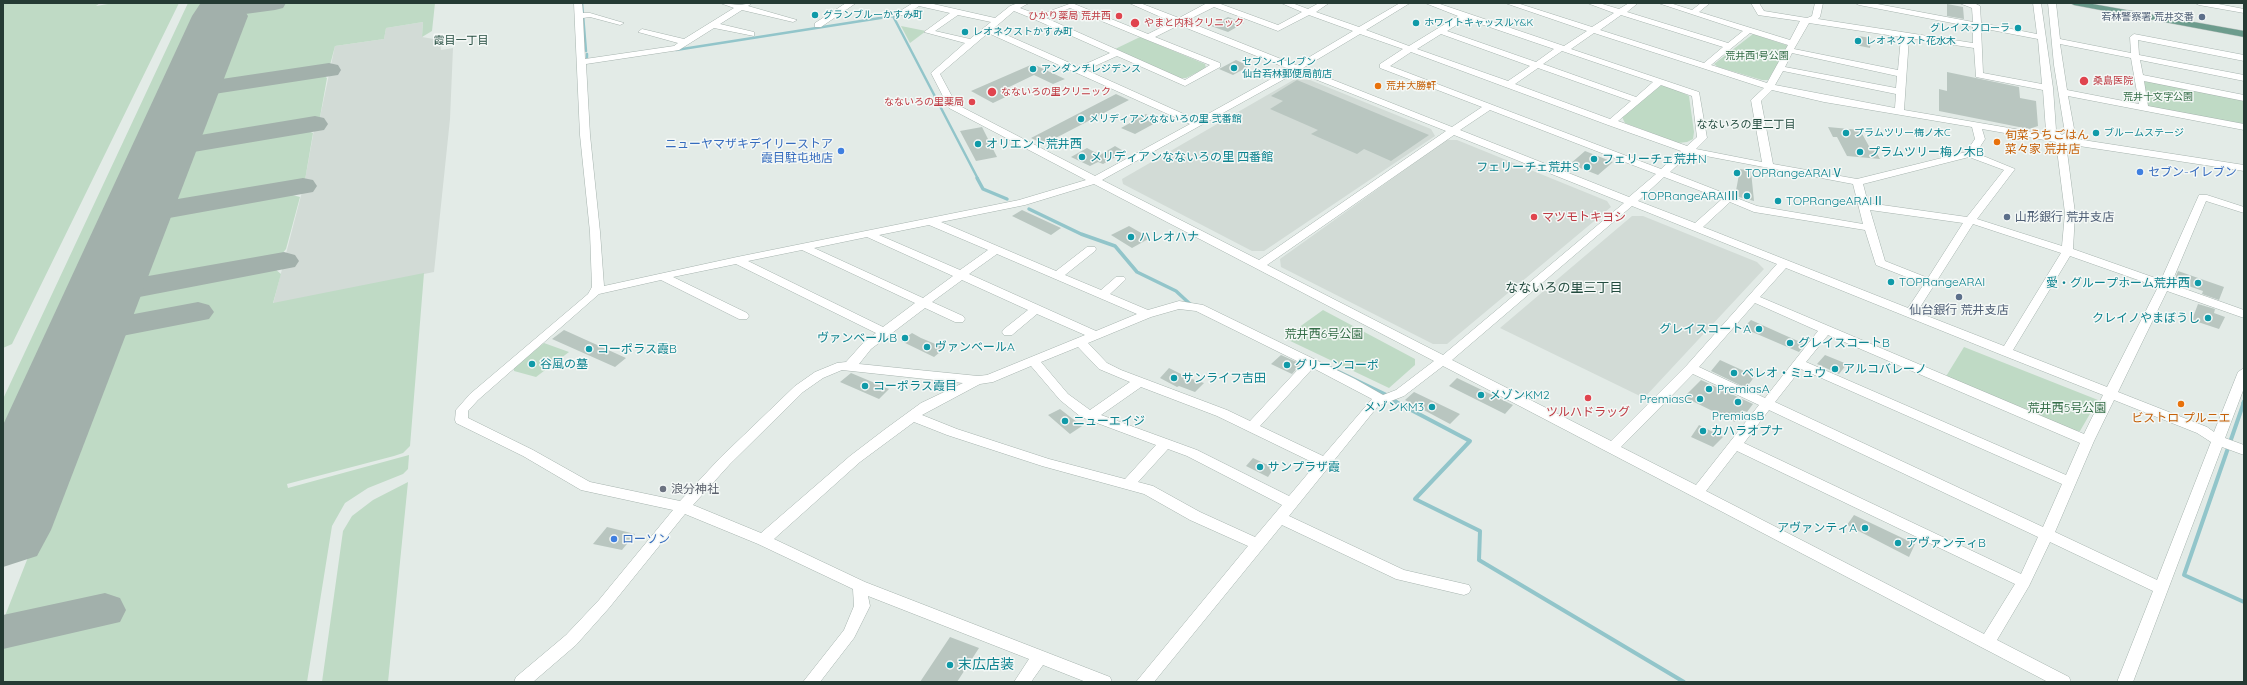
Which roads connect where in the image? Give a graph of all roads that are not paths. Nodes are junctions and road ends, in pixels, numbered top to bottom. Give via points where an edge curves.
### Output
1 (578, 3) edge
2 (724, 3) edge
3 (1025, 3) edge
4 (1133, 3) edge
5 (1285, 3) edge
6 (1325, 3) edge
7 (1406, 3) edge
8 (1429, 3) edge
9 (1509, 3) edge
10 (1592, 3) edge
11 (1634, 3) edge
12 (1662, 3) edge
13 (1706, 3) edge
14 (1755, 3) edge
15 (1819, 3) edge
16 (1859, 3) edge
17 (1963, 3) edge
18 (2037, 3) edge
19 (2052, 3) edge
20 (2074, 3) edge
21 (2199, 3) edge
22 (1213, 4) edge
23 (745, 5) edge
24 (853, 6) edge
25 (1013, 8) junction
26 (2244, 11) edge
27 (956, 12) junction
28 (1309, 12) junction
29 (1621, 12) junction
30 (903, 13) dead end
31 (1693, 13) junction
32 (584, 16) junction
33 (1465, 16) junction
34 (1039, 18) junction
35 (793, 20) dead end
36 (1809, 20) junction
37 (1180, 22) junction
38 (620, 23) dead end
39 (714, 25) junction
40 (818, 25) dead end
41 (992, 25) junction
42 (1977, 25) junction
43 (1358, 30) junction
44 (1749, 30) junction
45 (1440, 31) junction
46 (1594, 31) junction
47 (642, 32) dead end
48 (751, 34) dead end
49 (1905, 34) junction
50 (2244, 34) edge
51 (1148, 37) junction
52 (2042, 37) junction
53 (2057, 41) junction
54 (686, 42) junction
55 (971, 42) junction
56 (1728, 46) junction
57 (1977, 46) junction
58 (1790, 47) junction
59 (1410, 49) junction
60 (1563, 49) junction
61 (1116, 53) junction
62 (2135, 56) junction
63 (2244, 58) edge
64 (582, 62) junction
65 (1536, 65) junction
66 (1704, 67) junction
67 (1298, 68) junction
68 (1779, 68) junction
69 (1080, 70) junction
70 (1902, 74) junction
71 (2139, 77) junction
72 (2244, 78) edge
73 (1660, 81) junction
74 (1511, 83) dead end
75 (1770, 87) junction
76 (2048, 88) junction
77 (1901, 92) junction
78 (2063, 92) junction
79 (2244, 98) edge
80 (1637, 100) junction
81 (1489, 106) junction
82 (2144, 107) junction
83 (1900, 112) junction
84 (1610, 123) junction
85 (1198, 124) junction
86 (1976, 125) junction
87 (2244, 127) edge
88 (1454, 130) junction
89 (2061, 140) junction
90 (1688, 150) junction
91 (1970, 154) junction
92 (1768, 166) junction
93 (2244, 168) edge
94 (1663, 173) junction
95 (1096, 180) junction
96 (1857, 182) junction
97 (1728, 198) junction
98 (1630, 202) junction
99 (1864, 206) junction
100 (2244, 210) edge
101 (1971, 220) junction
102 (929, 221) junction
103 (1696, 228) junction
104 (1870, 228) junction
105 (869, 234) junction
106 (804, 247) junction
107 (1091, 249) dead end
108 (995, 250) junction
109 (2067, 251) junction
110 (737, 260) junction
111 (1784, 263) junction
112 (1260, 265) junction
113 (661, 276) junction
114 (960, 276) junction
115 (1057, 276) junction
116 (1120, 278) dead end
117 (1931, 283) junction
118 (2164, 286) junction
119 (596, 291) junction
120 (1102, 295) junction
121 (1752, 298) junction
122 (924, 303) junction
123 (1036, 309) junction
124 (1910, 313) junction
125 (1147, 314) junction
126 (2244, 314) edge
127 (743, 316) dead end
128 (959, 319) dead end
129 (1825, 330) junction
130 (884, 332) junction
131 (1008, 332) dead end
132 (1094, 335) junction
133 (1080, 342) junction
134 (2006, 352) junction
135 (1444, 360) junction
136 (1033, 361) junction
137 (1311, 363) junction
138 (1798, 364) junction
139 (850, 366) junction
140 (1692, 368) junction
141 (2244, 372) edge
142 (978, 380) junction
143 (1139, 382) junction
144 (2112, 394) junction
145 (1388, 398) junction
146 (1767, 404) junction
147 (912, 416) junction
148 (1091, 416) junction
149 (1252, 427) junction
150 (2087, 441) junction
151 (2218, 441) junction
152 (1165, 444) junction
153 (1735, 444) junction
154 (1612, 448) junction
155 (2240, 449) edge
156 (1325, 462) junction
157 (2070, 482) junction
158 (1128, 484) junction
159 (1697, 493) junction
160 (1291, 503) junction
161 (683, 508) junction
162 (1279, 517) junction
163 (2046, 533) junction
164 (763, 540) junction
165 (1257, 544) junction
166 (2024, 582) junction
167 (860, 586) junction
168 (1464, 588) dead end
169 (2161, 588) junction
170 (1987, 642) junction
171 (1039, 658) junction
172 (522, 682) edge
173 (811, 682) edge
174 (1022, 682) edge
175 (1104, 682) edge
176 (1144, 682) edge
177 (2063, 682) edge
178 (2125, 682) edge

1 - 32 street
2 - 23 street
3 - 25 street
4 - 37 street
5 - 28 street
6 - 28 street
7 - 43 street
8 - 33 street
9 - 46 street
10 - 29 street
11 - 29 street
12 - 31 street
13 - 31 street
14 - 36 street via 1761,13
15 - 36 street via 1816,18
16 - 42 street
17 - 42 street via 1976,6
18 - 52 street
19 - 53 street
20 - 50 main road
21 - 26 street
22 - 28 street via 1278,28
22 - 37 street
23 - 35 street
23 - 39 street
24 - 40 street
25 - 34 street
25 - 41 street
27 - 30 street via 918,3
27 - 41 street
27 - 55 street via 928,32
28 - 43 street
29 - 46 street
29 - 56 street
31 - 44 street
32 - 38 street
32 - 64 street
33 - 45 street
33 - 60 street
34 - 51 street via 1070,5
34 - 61 street
36 - 49 street
36 - 58 street via 1804,22
37 - 51 street
37 - 67 street
39 - 48 street
39 - 54 street
41 - 55 street
41 - 69 street
42 - 52 street
42 - 57 street
43 - 59 street
43 - 67 street
44 - 56 street
44 - 58 street
45 - 59 street
45 - 65 street
46 - 60 street
46 - 66 street
47 - 54 street
49 - 57 street
49 - 70 street
51 - 61 street via 1217,66 1185,83
52 - 76 street
53 - 62 street
53 - 78 street
54 - 64 street via 676,48
55 - 95 street via 935,73 952,106
56 - 66 street
57 - 76 street via 1979,75
58 - 68 street
58 - 70 street
59 - 81 street via 1383,66
59 - 84 street
60 - 65 street
60 - 73 street
61 - 69 street
62 - 63 street via 2134,37
62 - 71 street
62 - 72 street
64 - 119 street via 585,135 598,273
65 - 74 street
65 - 80 street
66 - 75 street
67 - 85 street
67 - 88 street
68 - 75 street
68 - 77 street
69 - 85 street
70 - 77 street
71 - 79 street
71 - 82 street
73 - 80 street
73 - 90 street via 1696,94 1702,138
75 - 83 street
75 - 92 street via 1756,100
76 - 89 street via 2051,131
77 - 83 street
78 - 82 street
78 - 89 street via 2070,134
80 - 84 street
81 - 88 street
81 - 94 street
82 - 87 street
83 - 86 street
84 - 90 street
85 - 95 street
86 - 89 street
86 - 91 street via 1980,140
88 - 98 street
88 - 112 street
89 - 93 street
89 - 109 street via 2070,213
90 - 92 street
90 - 94 street
91 - 96 street
91 - 101 street via 2010,168
92 - 96 street
94 - 97 street
94 - 98 street
95 - 102 street via 1046,196
95 - 112 street
96 - 99 street
97 - 103 street
97 - 104 street via 1754,209
98 - 103 street
98 - 135 street
99 - 101 street
99 - 104 street
100 - 118 street via 2203,197
101 - 109 street
101 - 117 street
102 - 105 street
102 - 108 street
103 - 111 street
104 - 117 street via 1880,263
105 - 106 street
105 - 114 street
106 - 110 street
106 - 122 street
107 - 115 street
108 - 114 street
108 - 115 street
109 - 118 street
109 - 134 street
110 - 113 street
110 - 130 street
111 - 121 street
111 - 124 street
112 - 135 street
113 - 119 street
113 - 127 street
114 - 122 street
114 - 123 street
115 - 120 street
116 - 120 street
117 - 124 street
118 - 126 street
118 - 144 street
119 - 161 street via 474,397 462,410 461,420 528,453 586,486
120 - 125 street
121 - 129 street
121 - 140 street
122 - 128 street
122 - 130 street
123 - 131 street
123 - 132 street
124 - 134 street
125 - 132 street
125 - 137 street via 1179,304 1198,308
129 - 138 street
129 - 150 street
130 - 139 street via 867,346
132 - 133 street
133 - 136 street
133 - 143 street via 1103,366
134 - 144 street
135 - 145 street
135 - 154 street
136 - 142 street via 989,379
136 - 148 street via 1075,407
137 - 145 street
137 - 149 street
138 - 146 street
138 - 157 street
139 - 142 street
139 - 161 street via 841,366 819,375 799,389 725,461
140 - 146 street
140 - 154 street
141 - 151 street
142 - 147 street via 926,406
143 - 148 street
143 - 149 street
144 - 150 street
144 - 151 street via 2202,430
145 - 156 street via 1374,403
146 - 153 street
146 - 163 street
147 - 158 street via 1047,463
147 - 164 street via 855,459
148 - 152 street
149 - 156 street
150 - 157 street
151 - 155 street
151 - 169 street
152 - 158 street
152 - 160 street via 1198,456
153 - 159 street
153 - 166 street
154 - 159 street
156 - 160 street
157 - 163 street
158 - 165 street via 1148,490 1194,516
159 - 170 street
160 - 162 street
161 - 164 street
161 - 172 street via 599,610 571,640
162 - 165 street
162 - 168 street via 1401,575
163 - 166 street
163 - 169 street
164 - 167 street
165 - 176 street
166 - 170 street
167 - 171 street
167 - 173 street via 862,606 849,634
169 - 178 street
170 - 177 street
171 - 174 street
171 - 175 street

